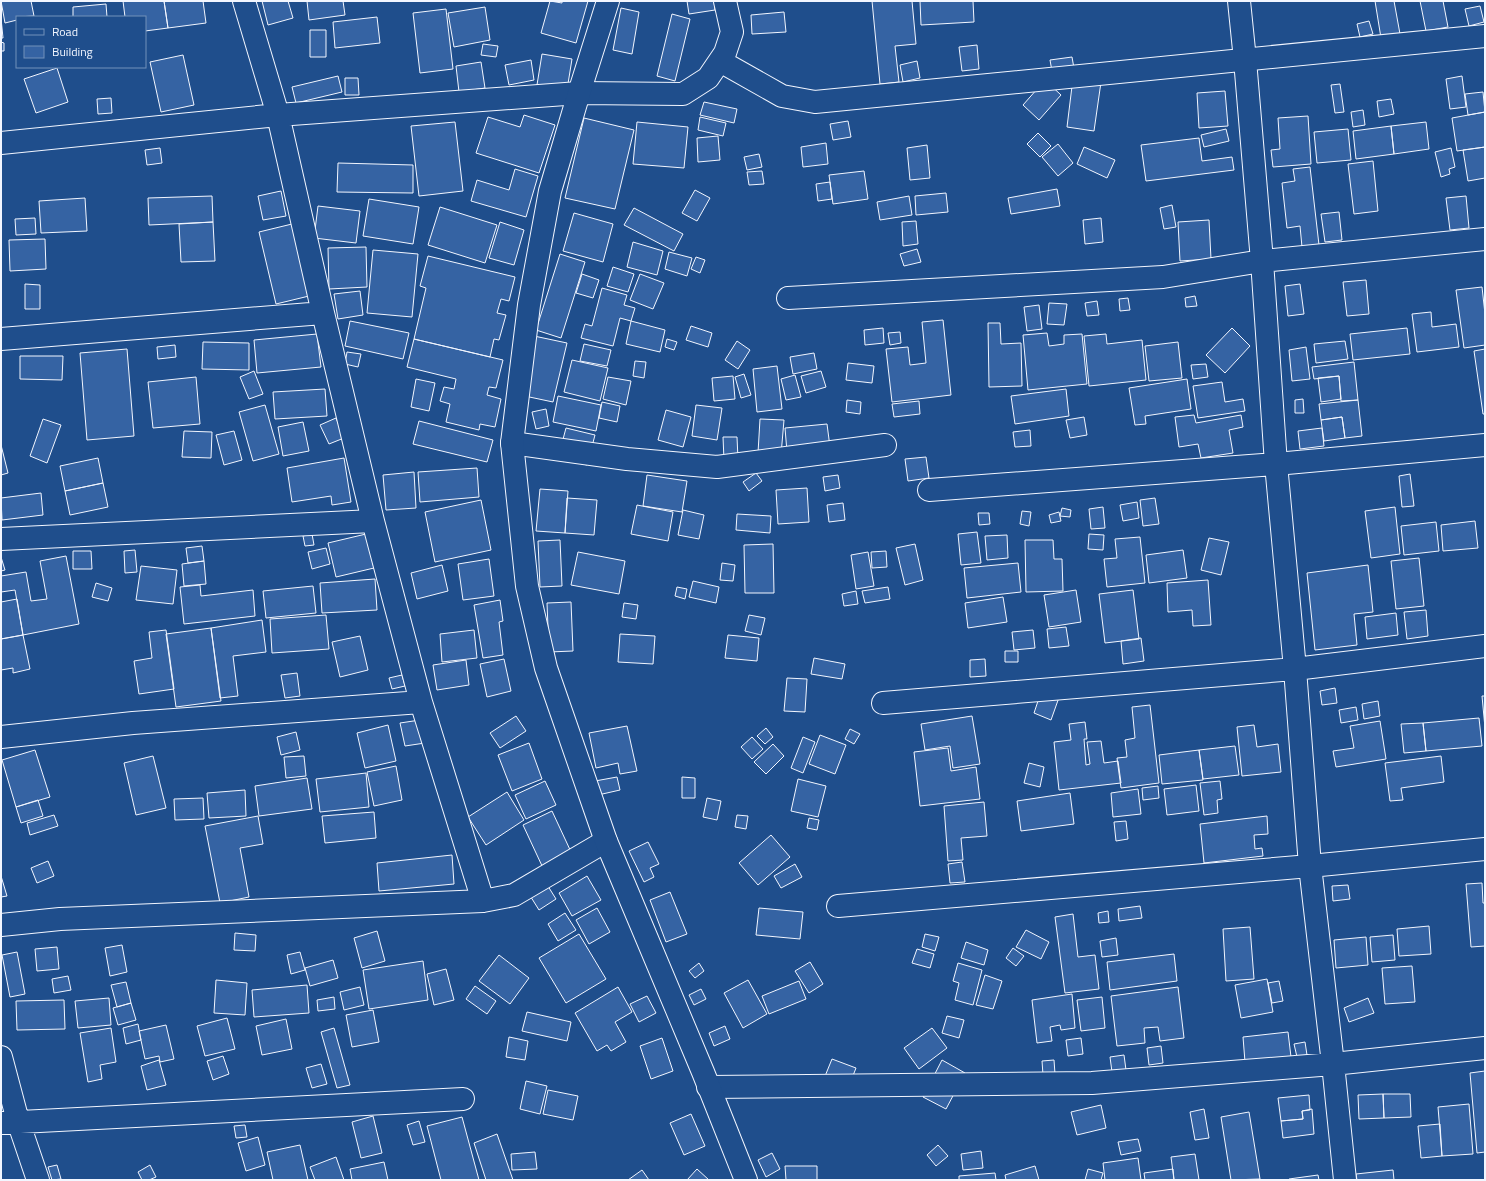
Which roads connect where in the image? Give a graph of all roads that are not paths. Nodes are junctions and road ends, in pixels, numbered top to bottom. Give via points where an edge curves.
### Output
1 (244, 1) edge
2 (608, 1) edge
3 (725, 1) edge
4 (1239, 1) edge
5 (1485, 36) edge
6 (1245, 60) junction
7 (720, 61) junction
8 (579, 93) junction
9 (278, 115) junction
10 (1, 142) edge
11 (1485, 240) edge
12 (1262, 261) junction
13 (788, 298) dead end
14 (323, 312) junction
15 (1, 339) edge
16 (512, 443) junction
17 (885, 445) dead end
18 (1485, 445) edge
19 (1276, 464) junction
20 (929, 490) dead end
21 (373, 521) junction
22 (1, 539) edge
23 (1485, 646) edge
24 (1295, 669) junction
25 (421, 702) junction
26 (883, 704) dead end
27 (1, 737) edge
28 (606, 841) junction
29 (1485, 848) edge
30 (1310, 866) junction
31 (483, 901) junction
32 (838, 906) dead end
33 (1, 925) edge
34 (1485, 1048) edge
35 (1, 1057) edge
36 (1333, 1064) junction
37 (708, 1087) junction
38 (463, 1099) dead end
39 (10, 1122) edge
40 (38, 1180) edge
41 (746, 1180) edge
42 (1345, 1180) edge

1 - 9 street
2 - 8 street
3 - 7 street via 732,32
4 - 6 street
5 - 6 street
6 - 7 street via 815,102 782,96
6 - 12 street
7 - 8 street via 708,78 683,94
8 - 9 street
8 - 16 street via 550,191 529,306
9 - 10 street
9 - 14 street
11 - 12 street
12 - 13 street via 1163,277
12 - 19 street
14 - 15 street
14 - 21 street
16 - 17 street via 627,459 717,467
16 - 28 street via 526,586 544,661
18 - 19 street
19 - 20 street
19 - 24 street
21 - 22 street
21 - 25 street
23 - 24 street
24 - 26 street
24 - 30 street
25 - 27 street via 133,723
25 - 31 street
28 - 31 street via 514,895
28 - 37 street
29 - 30 street
30 - 32 street
30 - 36 street
31 - 33 street via 60,919
34 - 36 street
35 - 39 street
36 - 37 street via 1092,1084
36 - 42 street
37 - 41 street
38 - 39 street
39 - 40 street

